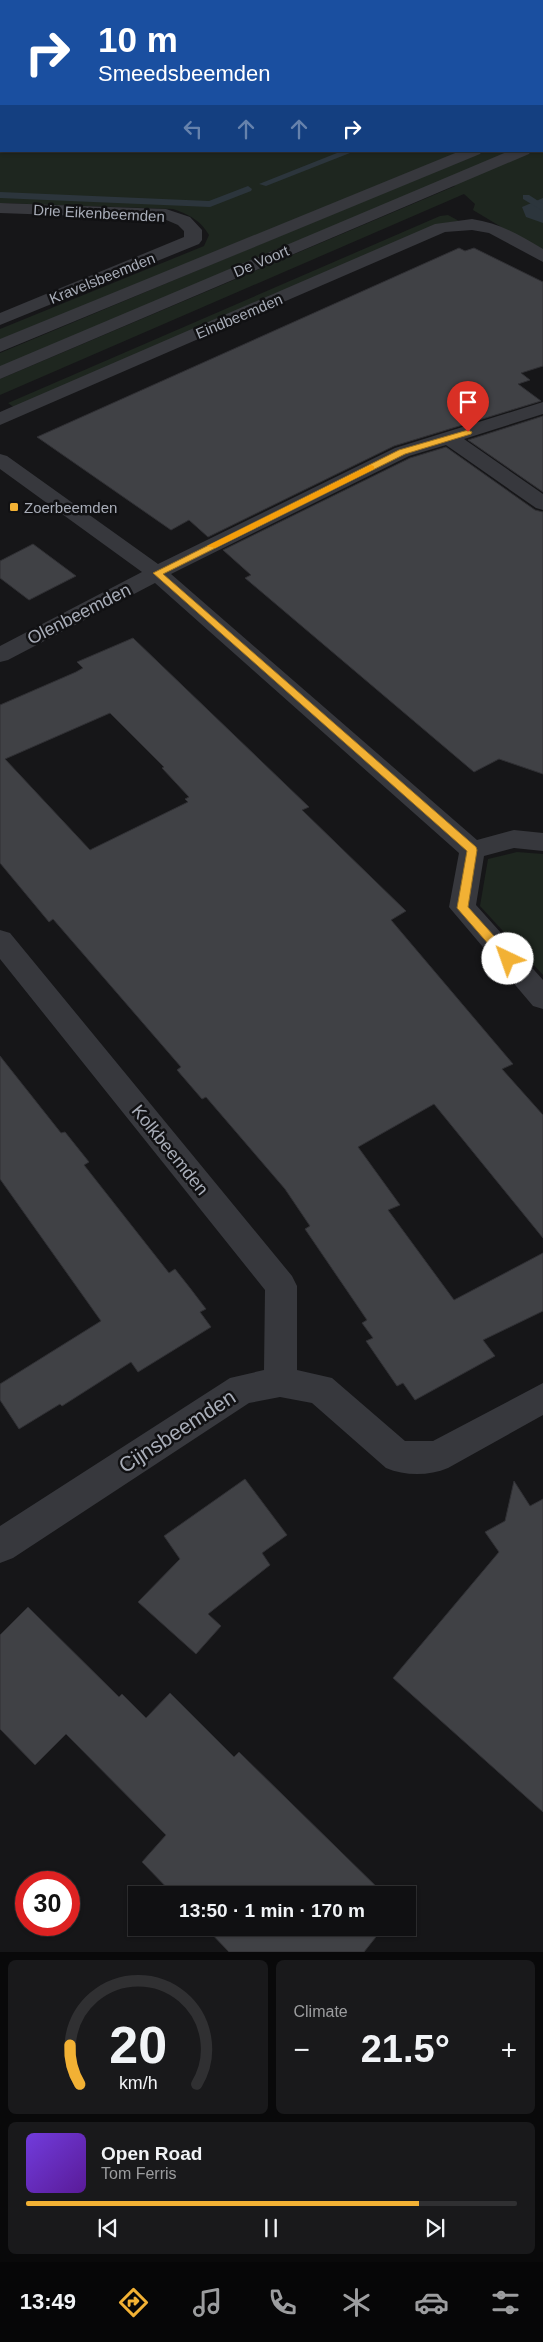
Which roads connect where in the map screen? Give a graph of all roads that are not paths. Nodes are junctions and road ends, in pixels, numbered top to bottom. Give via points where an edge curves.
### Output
1 (472, 152) edge
2 (521, 152) edge
3 (0, 208) edge
4 (193, 230) joint
5 (543, 257) edge
6 (0, 320) edge
7 (0, 346) edge
8 (0, 372) edge
9 (543, 408) edge
10 (0, 419) edge
11 (449, 438) junction
12 (0, 460) edge
13 (543, 504) edge
14 (157, 573) junction
15 (0, 655) edge
16 (543, 842) edge
17 (472, 850) junction
18 (0, 940) edge
19 (543, 998) edge
20 (280, 1382) junction
21 (543, 1398) edge
22 (0, 1546) edge

1 - 7 street, De Voort
2 - 8 street, De Voort
3 - 4 street, Drie Eikenbeemden via 166,214 184,221
4 - 6 street, Kravelsbeemden via 193,240 178,248
5 - 10 street, Eindbeemden via 494,227 458,224 441,228
9 - 11 street, Olenbeemden
11 - 13 street
11 - 14 street, Olenbeemden via 402,452
12 - 14 street
14 - 15 street, Olenbeemden
14 - 17 street
16 - 17 street via 514,839
17 - 19 street via 462,908
18 - 20 street, Kolkbeemden via 280,1286
20 - 21 street, Cijnsbeemden via 320,1389 398,1457 436,1458
20 - 22 street, Cijnsbeemden via 242,1389

